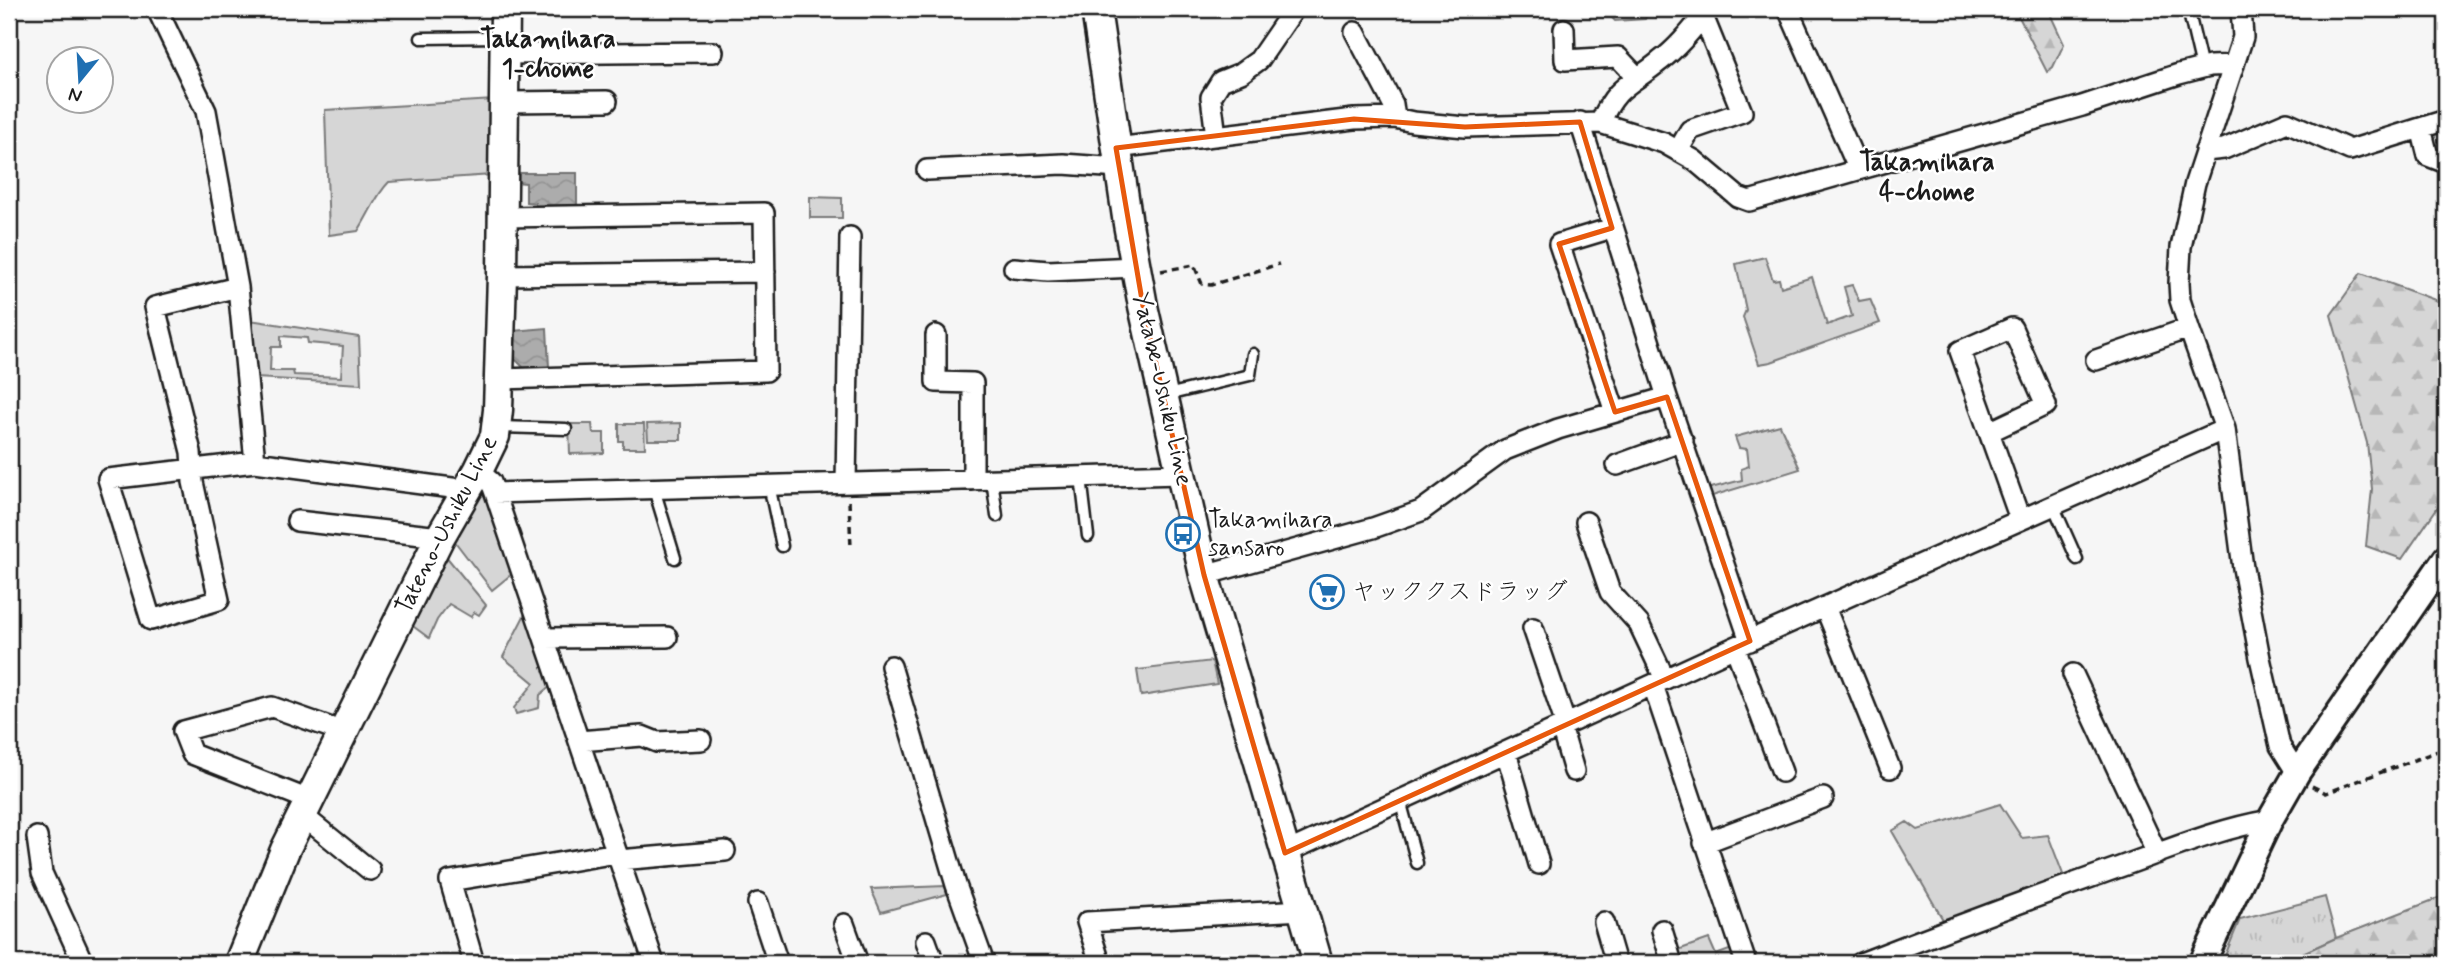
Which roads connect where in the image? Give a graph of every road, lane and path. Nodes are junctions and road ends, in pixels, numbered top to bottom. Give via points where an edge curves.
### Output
1 (157, 9) edge
2 (505, 9) edge
3 (1096, 9) edge
4 (1294, 9) edge
5 (1788, 9) edge
6 (2188, 9) edge
7 (2241, 9) edge
8 (1706, 12) edge
9 (1564, 29) dead end
10 (1355, 32) dead end
11 (421, 38) dead end
12 (505, 46) junction
13 (713, 52) dead end
14 (2234, 65) junction
15 (2202, 68) junction
16 (1636, 76) junction
17 (607, 101) dead end
18 (504, 102) junction
19 (1395, 118) junction
20 (2446, 120) edge
21 (1580, 122) junction
22 (1600, 122) junction
23 (2421, 128) junction
24 (1216, 136) junction
25 (1678, 150) junction
26 (2205, 151) junction
27 (1118, 158) junction
28 (2446, 163) edge
29 (1858, 168) junction
30 (927, 170) dead end
31 (503, 217) junction
32 (1612, 228) junction
33 (850, 237) dead end
34 (1279, 264) dead end
35 (1014, 268) dead end
36 (1136, 271) junction
37 (765, 272) junction
38 (502, 275) junction
39 (238, 287) junction
40 (2189, 328) junction
41 (936, 335) dead end
42 (1253, 354) dead end
43 (2096, 360) dead end
44 (499, 379) junction
45 (1163, 396) junction
46 (1667, 397) junction
47 (1615, 412) junction
48 (496, 427) junction
49 (566, 429) dead end
50 (2225, 429) junction
51 (1989, 432) junction
52 (1683, 441) junction
53 (255, 462) junction
54 (1617, 465) dead end
55 (192, 468) junction
56 (1181, 474) junction
57 (1081, 477) junction
58 (982, 479) junction
59 (847, 483) junction
60 (480, 485) junction
61 (769, 485) junction
62 (654, 488) junction
63 (2053, 505) junction
64 (997, 516) dead end
65 (2020, 519) junction
66 (296, 521) dead end
67 (1586, 522) dead end
68 (1088, 536) dead end
69 (440, 537) junction
70 (782, 546) dead end
71 (851, 548) dead end
72 (675, 558) dead end
73 (2446, 558) edge
74 (2077, 559) dead end
75 (1204, 575) junction
76 (1825, 607) junction
77 (1533, 628) dead end
78 (667, 637) dead end
79 (545, 638) junction
80 (1742, 644) junction
81 (891, 666) dead end
82 (2073, 674) dead end
83 (1659, 682) junction
84 (1563, 726) junction
85 (343, 732) junction
86 (701, 740) dead end
87 (579, 741) junction
88 (2446, 748) edge
89 (1506, 752) junction
90 (1891, 768) dead end
91 (1574, 771) dead end
92 (1782, 772) dead end
93 (2297, 773) junction
94 (1823, 798) dead end
95 (1400, 800) junction
96 (306, 807) junction
97 (2270, 820) junction
98 (37, 837) dead end
99 (1704, 844) junction
100 (725, 851) dead end
101 (1285, 853) junction
102 (2157, 854) junction
103 (618, 857) junction
104 (1417, 863) dead end
105 (1539, 864) dead end
106 (370, 870) dead end
107 (758, 903) dead end
108 (1303, 910) junction
109 (1604, 922) dead end
110 (844, 924) dead end
111 (1662, 930) dead end
112 (926, 941) dead end
113 (83, 963) edge
114 (239, 963) edge
115 (474, 963) edge
116 (654, 963) edge
117 (778, 963) edge
118 (858, 963) edge
119 (934, 963) edge
120 (984, 963) edge
121 (1100, 963) edge
122 (1318, 963) edge
123 (1616, 963) edge
124 (1672, 963) edge
125 (1746, 963) edge
126 (1861, 963) edge
127 (2202, 963) edge

1 - 39 street via 206,111
2 - 12 main road, Tateno-Ushiku Line
3 - 27 main road, Yatabe-Ushiku Line
4 - 24 street via 1259,60 1221,81 1211,97
5 - 29 street
6 - 15 lane
7 - 14 street via 2243,37
8 - 16 street via 1671,52
8 - 25 street via 1742,112 1690,130
9 - 16 street via 1565,60 1618,57
10 - 19 street via 1393,104
11 - 12 lane
12 - 13 street
12 - 18 main road, Tateno-Ushiku Line
14 - 15 street
14 - 26 street
15 - 29 street
16 - 22 street via 1608,104
17 - 18 street
18 - 31 main road, Tateno-Ushiku Line
19 - 21 street via 1465,127
19 - 24 street
20 - 23 street
21 - 22 street
21 - 32 street
22 - 25 street
23 - 26 street via 2350,150 2287,122 2224,149
23 - 28 street via 2428,156
24 - 27 street
25 - 29 street via 1749,201
26 - 40 street via 2181,247 2180,300
27 - 30 street
27 - 36 main road, Yatabe-Ushiku Line
31 - 37 street via 764,213
31 - 38 main road, Tateno-Ushiku Line
32 - 46 street
32 - 47 street via 1559,244
33 - 59 street
34 - 36 path via 1211,285 1202,284 1194,265
35 - 36 street
36 - 45 main road, Yatabe-Ushiku Line
37 - 38 street
37 - 44 street via 766,371
38 - 44 main road, Tateno-Ushiku Line
39 - 53 street
39 - 55 street via 155,307
40 - 43 street
40 - 50 street
41 - 58 street via 936,382 973,383
42 - 45 lane via 1250,375
44 - 48 main road, Tateno-Ushiku Line
45 - 56 main road, Yatabe-Ushiku Line
46 - 47 street
46 - 52 street
47 - 75 street via 1505,450 1421,511
48 - 49 lane
48 - 60 main road, Tateno-Ushiku Line
50 - 63 street
50 - 93 street via 2235,519 2260,658 2280,746
51 - 51 street via 1960,351 2012,328 2046,405
51 - 65 street
52 - 54 street
52 - 80 street
53 - 55 street
53 - 60 street
55 - 55 street via 108,479 151,620 219,600
56 - 57 street
56 - 75 main road, Yatabe-Ushiku Line
57 - 58 street
57 - 68 lane
58 - 59 street
58 - 64 lane
59 - 61 street
59 - 71 path
60 - 62 street
60 - 69 main road, Tateno-Ushiku Line
60 - 79 street
61 - 62 street
61 - 70 lane
62 - 72 lane
63 - 65 street
63 - 74 lane
65 - 76 street
66 - 69 street
67 - 83 street via 1609,592 1639,624
69 - 85 main road, Tateno-Ushiku Line
73 - 93 street
75 - 101 main road, Yatabe-Ushiku Line
76 - 80 street
76 - 90 street
77 - 84 street
78 - 79 street
79 - 87 street
80 - 83 street
80 - 92 street
81 - 120 street
82 - 102 street
83 - 84 street
83 - 99 street
84 - 89 street
84 - 91 street
85 - 96 main road, Tateno-Ushiku Line
85 - 96 street via 272,707 183,731 192,754
86 - 87 street via 657,742 642,736
87 - 103 street
88 - 93 path via 2326,793
89 - 95 street
89 - 105 street
93 - 97 street
94 - 99 street
95 - 101 street
95 - 104 lane
96 - 106 street
96 - 114 main road, Tateno-Ushiku Line
97 - 102 street via 2239,825
97 - 127 street
98 - 113 street via 43,873
99 - 125 street
100 - 103 street
101 - 108 main road, Yatabe-Ushiku Line
102 - 126 street
103 - 115 street via 450,881
103 - 116 street
107 - 117 street
108 - 121 street via 1087,922
108 - 122 main road, Yatabe-Ushiku Line
109 - 123 street
110 - 118 street
111 - 124 street
112 - 119 street

